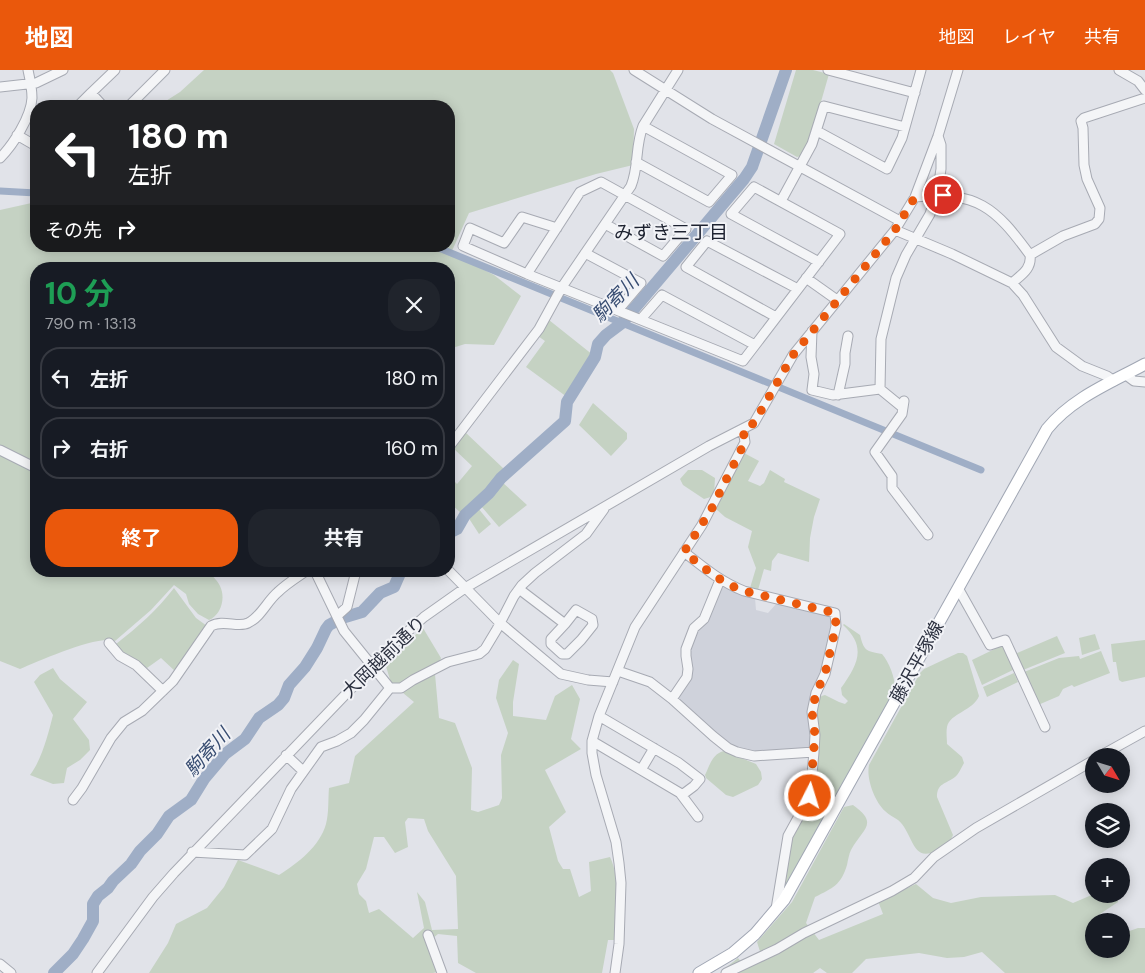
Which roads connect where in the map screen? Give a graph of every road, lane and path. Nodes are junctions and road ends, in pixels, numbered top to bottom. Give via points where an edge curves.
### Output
1 (28, 70) edge
2 (63, 70) edge
3 (165, 70) edge
4 (634, 70) edge
5 (678, 70) edge
6 (828, 70) edge
7 (921, 70) edge
8 (958, 70) edge
9 (1119, 70) edge
10 (110, 72) edge
11 (31, 84) junction
12 (1, 89) edge
13 (1145, 90) edge
14 (665, 91) junction
15 (91, 93) junction
16 (915, 93) junction
17 (1145, 98) edge
18 (32, 100) edge
19 (84, 100) edge
20 (97, 100) edge
21 (135, 100) edge
22 (30, 109) edge
23 (643, 126) junction
24 (905, 127) junction
25 (817, 131) junction
26 (17, 135) junction
27 (938, 136) junction
28 (30, 143) edge
29 (0, 158) edge
30 (636, 162) junction
31 (799, 167) junction
32 (625, 195) junction
33 (936, 195) junction
34 (915, 197) junction
35 (781, 201) junction
36 (900, 221) junction
37 (605, 224) junction
38 (557, 228) junction
39 (895, 230) junction
40 (916, 239) junction
41 (585, 253) junction
42 (1030, 255) junction
43 (819, 262) junction
44 (527, 274) junction
45 (806, 278) junction
46 (1012, 283) junction
47 (798, 289) junction
48 (559, 293) junction
49 (837, 300) junction
50 (621, 311) junction
51 (776, 317) junction
52 (638, 318) junction
53 (812, 331) junction
54 (848, 336) dead end
55 (755, 345) junction
56 (1145, 364) edge
57 (1126, 375) junction
58 (1114, 381) junction
59 (1145, 382) edge
60 (880, 389) junction
61 (838, 395) junction
62 (743, 430) junction
63 (455, 439) edge
64 (0, 450) edge
65 (30, 465) edge
66 (605, 507) junction
67 (928, 535) dead end
68 (684, 552) junction
69 (298, 577) edge
70 (318, 577) edge
71 (354, 577) edge
72 (455, 577) edge
73 (720, 580) junction
74 (466, 588) junction
75 (958, 588) junction
76 (519, 589) junction
77 (338, 619) junction
78 (500, 622) junction
79 (564, 624) junction
80 (109, 643) dead end
81 (372, 667) junction
82 (618, 671) junction
83 (613, 682) junction
84 (390, 688) junction
85 (163, 691) junction
86 (672, 699) junction
87 (599, 716) junction
88 (1045, 727) dead end
89 (1145, 731) edge
90 (592, 741) junction
91 (654, 748) junction
92 (1114, 748) edge
93 (814, 752) junction
94 (286, 755) junction
95 (1085, 765) edge
96 (641, 770) junction
97 (303, 771) junction
98 (682, 794) junction
99 (73, 800) dead end
100 (698, 817) dead end
101 (192, 852) junction
102 (776, 910) junction
103 (428, 935) dead end
104 (0, 964) edge
105 (10, 972) edge
106 (98, 973) edge
107 (442, 973) edge
108 (615, 973) edge
109 (698, 973) edge
110 (726, 973) edge

1 - 11 street
2 - 11 street
3 - 21 street
4 - 14 street
5 - 14 street
6 - 16 street
7 - 16 street
8 - 27 street
9 - 13 street via 1138,81
10 - 15 street
11 - 12 street
11 - 18 street
14 - 23 street
14 - 31 street
15 - 19 street
15 - 20 street
16 - 24 street
17 - 42 street via 1081,121 1084,165 1100,208 1099,219 1095,224 1063,236
22 - 26 street
23 - 30 street
23 - 30 street via 732,175 709,202
24 - 25 street via 824,106
24 - 25 street via 887,169
25 - 31 street
26 - 28 street
26 - 29 street
27 - 33 street via 941,169
27 - 34 street
30 - 32 street via 634,178
31 - 35 street
31 - 36 street
32 - 37 street
32 - 37 street via 686,229 663,256
32 - 38 street via 601,182 580,192
33 - 34 street
33 - 40 street
33 - 42 street via 980,203 1011,229
34 - 36 street
35 - 43 street via 840,234
35 - 43 street via 754,187 731,214
36 - 39 street
37 - 41 street
38 - 44 street
38 - 44 street via 522,217 504,242 470,228 463,246
39 - 40 street
39 - 49 street
40 - 46 street
40 - 60 street via 891,294 882,339
41 - 48 street
41 - 50 street via 640,283
42 - 46 street via 1027,271
43 - 45 street
44 - 48 street
45 - 47 street
45 - 49 street
46 - 58 street via 1023,294 1056,347 1082,366
47 - 51 street
47 - 51 street via 708,241 686,267
48 - 50 street
48 - 63 street via 539,329
49 - 53 street
50 - 52 street
51 - 55 street
52 - 55 street via 743,361
52 - 55 street via 662,295
53 - 61 street via 812,390
53 - 62 street via 793,355 754,423
54 - 61 street
56 - 57 main road, 藤沢平塚線
57 - 58 main road, 藤沢平塚線
57 - 59 street via 1134,381
58 - 75 main road, 藤沢平塚線 via 1068,407 1047,429
60 - 61 street
60 - 67 street via 903,404 902,414 875,452 892,476 892,488
62 - 66 street, 大岡越前通り via 709,446
62 - 68 street via 745,442 711,510
64 - 65 street
66 - 74 street, 大岡越前通り
66 - 76 street via 586,534
68 - 73 street
68 - 82 street via 636,628
69 - 85 street via 248,623 216,623 211,626
70 - 77 street
71 - 77 street via 347,607
72 - 74 street
73 - 86 street via 704,619 694,628 686,649 687,677
73 - 93 street via 744,591 835,613 836,626 825,674 812,712
74 - 78 street
74 - 81 street, 大岡越前通り via 424,617
75 - 88 street via 990,645 1006,640
75 - 102 main road, 藤沢平塚線
76 - 78 street
76 - 79 street
77 - 81 street via 351,642
78 - 83 street via 561,674
78 - 84 street via 478,654 448,662 400,688
79 - 79 street via 551,639 551,644 562,654 567,654 592,625 592,619 576,610
80 - 85 street
81 - 84 street
81 - 94 street, 大岡越前通り
82 - 83 street
82 - 86 street via 650,682
83 - 87 street
84 - 97 street via 351,733 320,747
85 - 99 street via 142,711 124,722
86 - 93 street via 713,736 737,752 754,756
87 - 90 street
87 - 91 street
89 - 92 street
90 - 96 street
90 - 108 street via 596,775 616,842 621,883 620,944
91 - 96 street
91 - 98 street via 700,778
93 - 102 street via 810,796 788,836
94 - 97 street
94 - 101 street, 大岡越前通り
95 - 110 street via 969,833 934,857 914,878 892,891
96 - 98 street
97 - 101 street via 272,829 245,855
98 - 100 street
101 - 106 street, 大岡越前通り via 153,897
102 - 109 main road, 藤沢平塚線 via 733,953
103 - 107 street
104 - 105 street

